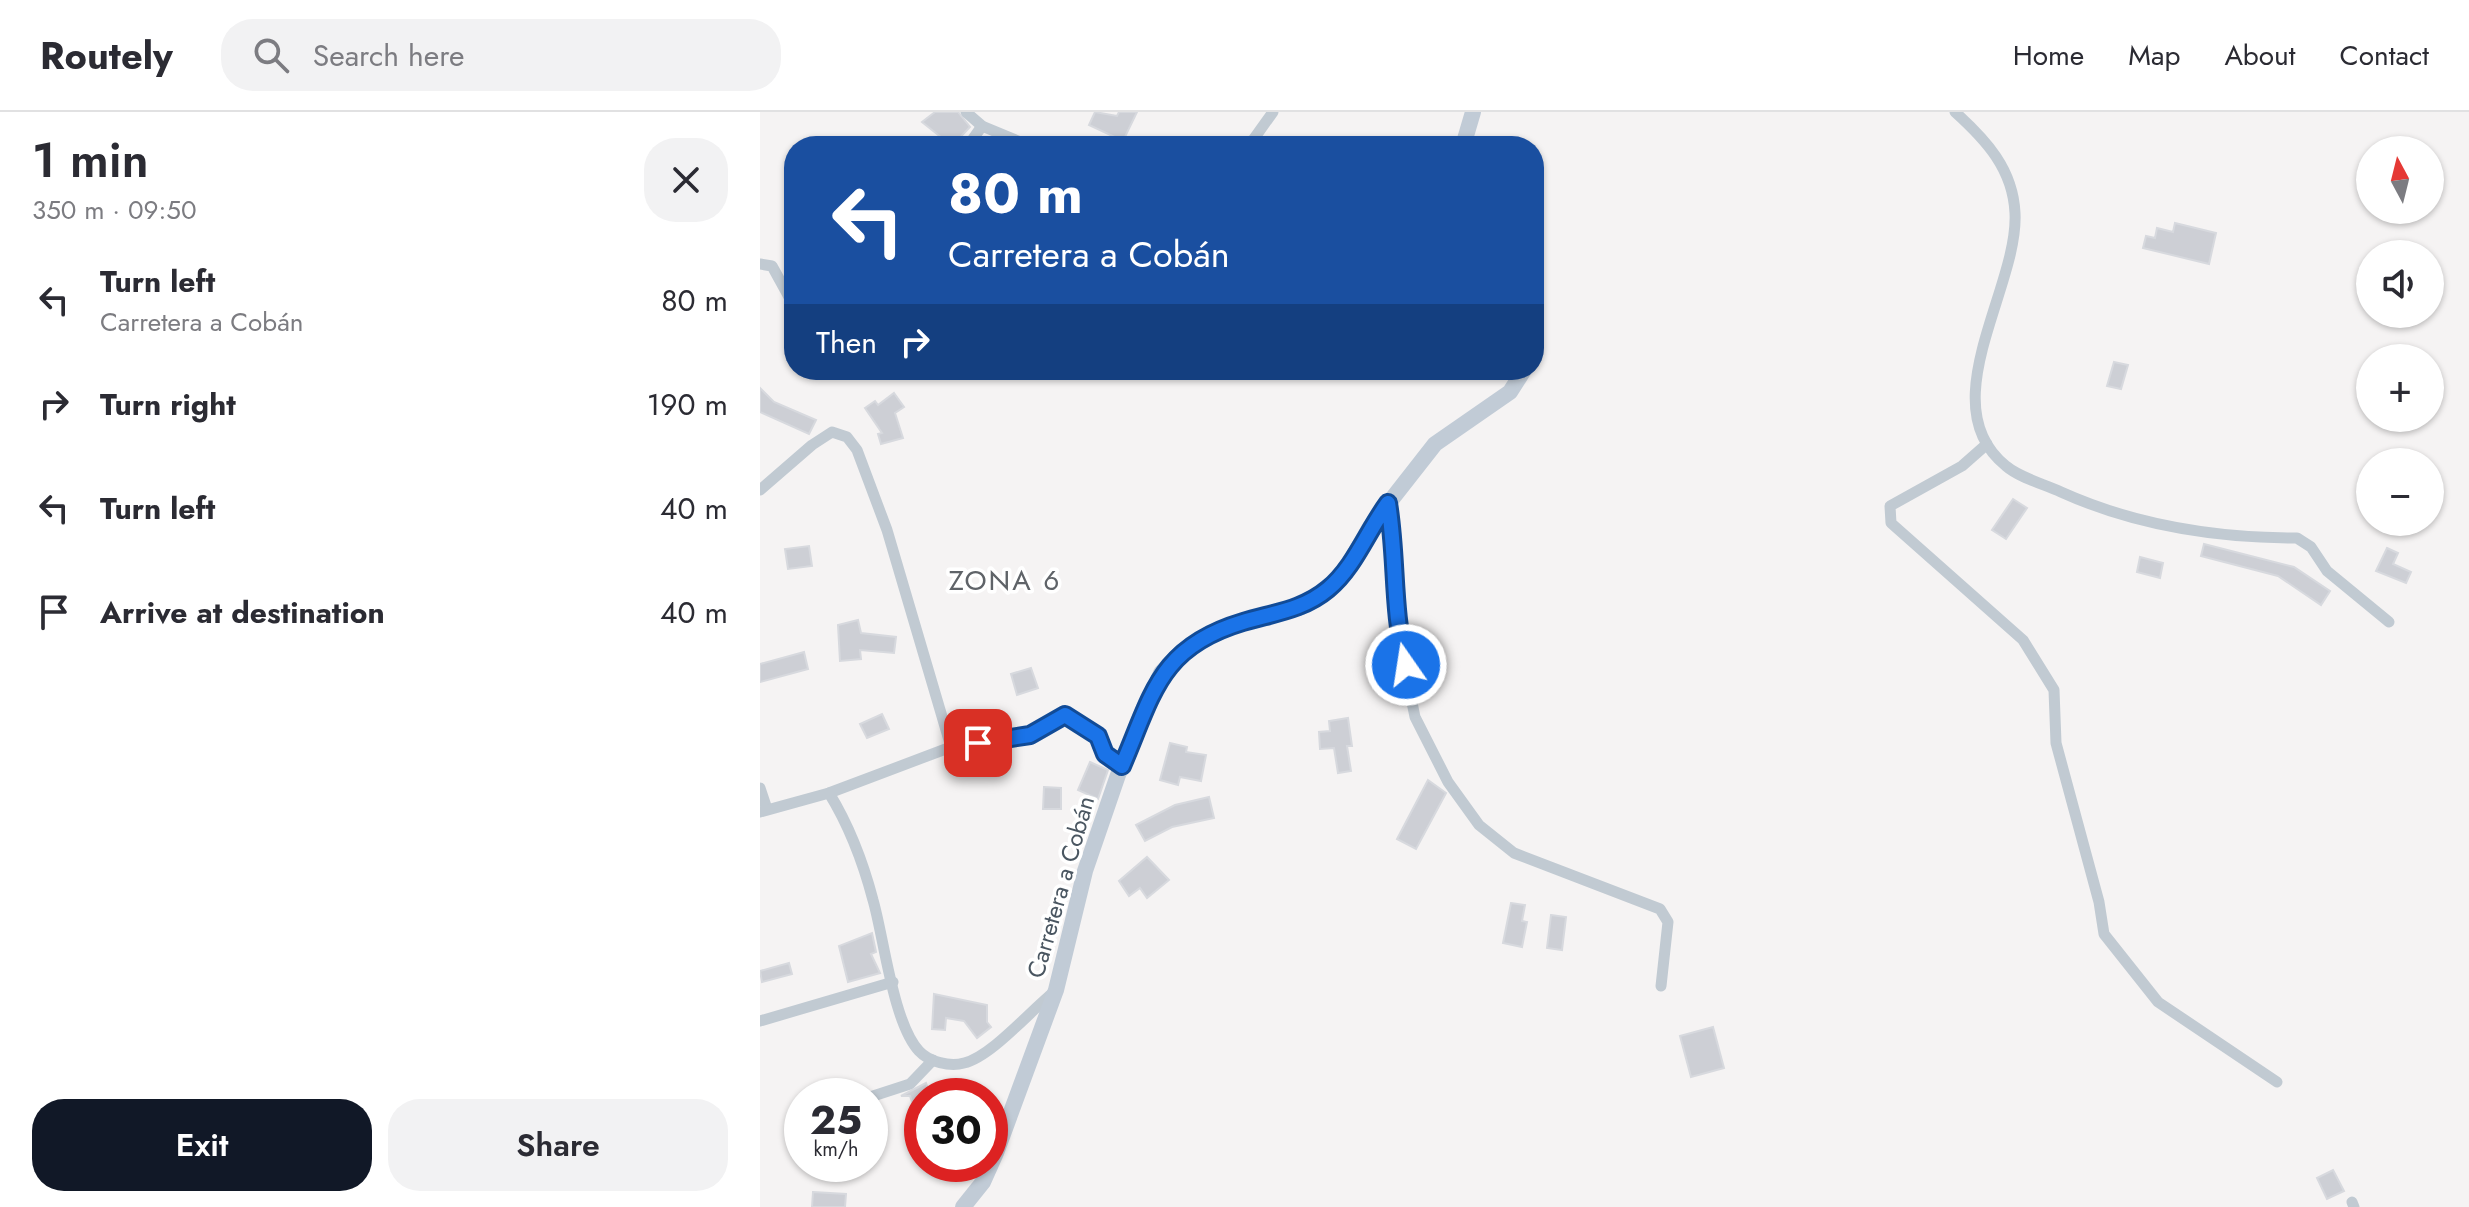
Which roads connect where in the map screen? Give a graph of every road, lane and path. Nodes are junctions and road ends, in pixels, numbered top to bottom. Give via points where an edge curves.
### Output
1 (966, 112) edge
2 (1273, 112) edge
3 (1473, 112) edge
4 (1955, 112) edge
5 (982, 126) junction
6 (975, 136) edge
7 (1006, 136) edge
8 (1256, 136) edge
9 (1466, 136) edge
10 (760, 264) edge
11 (784, 288) edge
12 (1518, 380) edge
13 (1987, 444) junction
14 (761, 488) edge
15 (1388, 503) junction
16 (2389, 622) dead end
17 (951, 747) junction
18 (1122, 766) junction
19 (760, 788) edge
20 (829, 793) junction
21 (763, 811) edge
22 (893, 982) junction
23 (1661, 986) dead end
24 (1056, 990) junction
25 (760, 1021) edge
26 (933, 1060) junction
27 (2277, 1082) dead end
28 (888, 1091) edge
29 (963, 1207) edge

1 - 5 street
2 - 8 street
3 - 9 street
4 - 13 street via 1986,140 2001,163 2015,215 1978,363 1980,434
5 - 6 street
5 - 7 street
10 - 11 street via 772,266
12 - 15 street, Carretera a Cobán via 1510,392 1435,444
13 - 16 street via 2006,467 2085,503 2184,530 2297,538 2311,547 2327,571
13 - 27 street via 1962,466 1890,506 1891,523 2023,640 2054,690 2056,743 2104,934 2158,1002
14 - 17 street via 832,432 847,437 857,450 887,530
15 - 18 street, Carretera a Cobán via 1330,588 1301,607 1239,623 1180,653 1161,673
15 - 23 street via 1395,546 1395,620 1415,717 1430,750 1479,825 1514,853 1660,909 1668,922
17 - 18 street via 1030,735 1065,715 1098,736 1105,754
17 - 20 street
18 - 24 street, Carretera a Cobán via 1085,871
19 - 21 street
20 - 21 street
20 - 22 street via 849,826
22 - 25 street
22 - 26 street via 906,1028 919,1052
24 - 26 street via 980,1056 963,1064
24 - 29 street, Carretera a Cobán via 996,1153 983,1182
26 - 28 street via 910,1084

